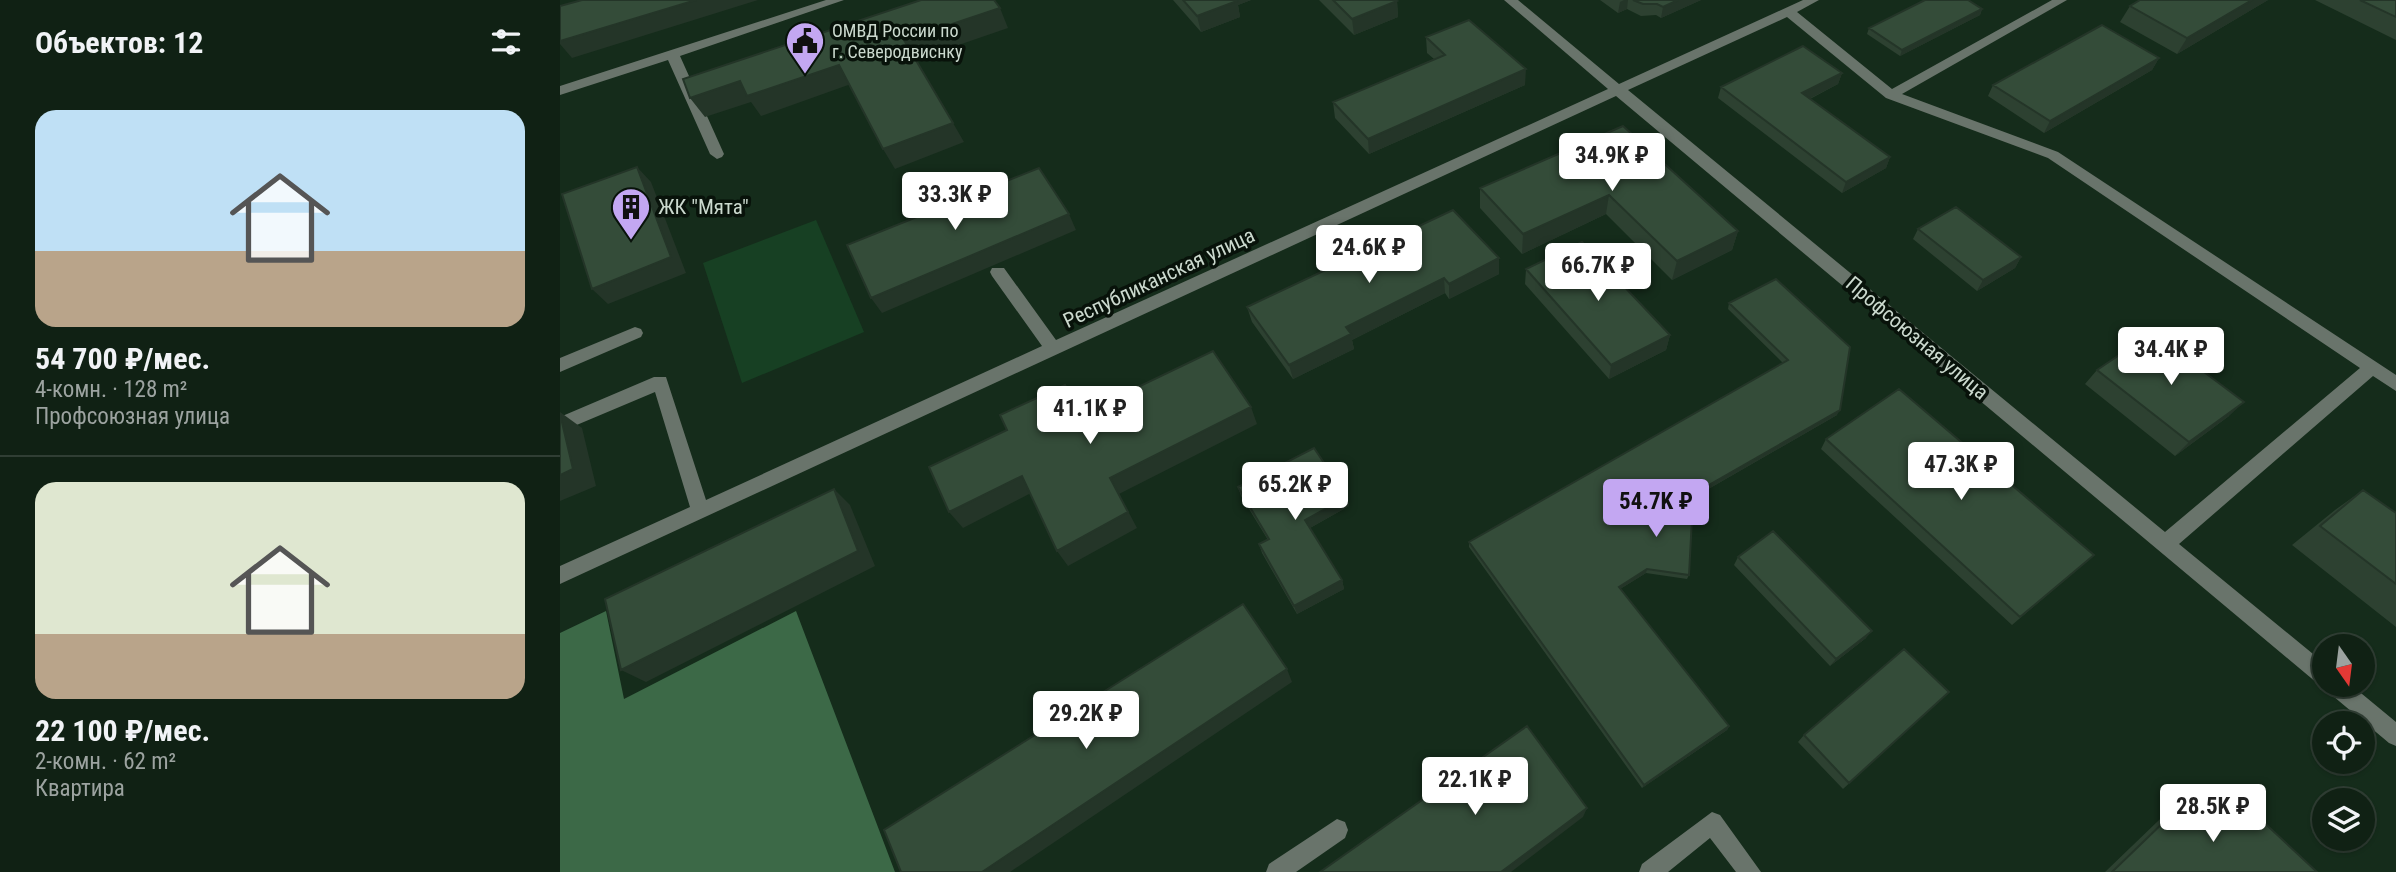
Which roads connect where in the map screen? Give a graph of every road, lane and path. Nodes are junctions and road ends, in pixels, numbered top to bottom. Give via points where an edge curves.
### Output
1 (838, 0) edge
2 (1510, 0) edge
3 (1813, 0) edge
4 (2061, 0) edge
5 (1788, 11) junction
6 (672, 54) junction
7 (1618, 89) junction
8 (560, 91) edge
9 (1891, 95) junction
10 (717, 154) dead end
11 (998, 272) dead end
12 (635, 333) dead end
13 (1052, 349) junction
14 (560, 365) edge
15 (2372, 367) junction
16 (2396, 384) edge
17 (560, 425) edge
18 (700, 511) junction
19 (2165, 544) junction
20 (560, 575) edge
21 (2312, 666) edge
22 (2350, 697) edge
23 (2396, 736) edge
24 (1337, 830) dead end
25 (1277, 872) edge
26 (1650, 872) edge
27 (1750, 872) edge

1 - 6 street
2 - 7 street, Профсоюзная улица
3 - 5 street, Республиканская улица
4 - 9 street
5 - 7 street, Республиканская улица
5 - 9 street
6 - 8 street
6 - 10 street
7 - 13 street, Республиканская улица
7 - 19 street, Профсоюзная улица
9 - 15 street via 2053,155
11 - 13 street
12 - 14 street
13 - 18 street, Республиканская улица
15 - 16 street
15 - 19 street
17 - 18 street via 660,382
18 - 20 street, Республиканская улица
19 - 21 street, Профсоюзная улица
22 - 23 street
24 - 25 street
26 - 27 street via 1712,822

